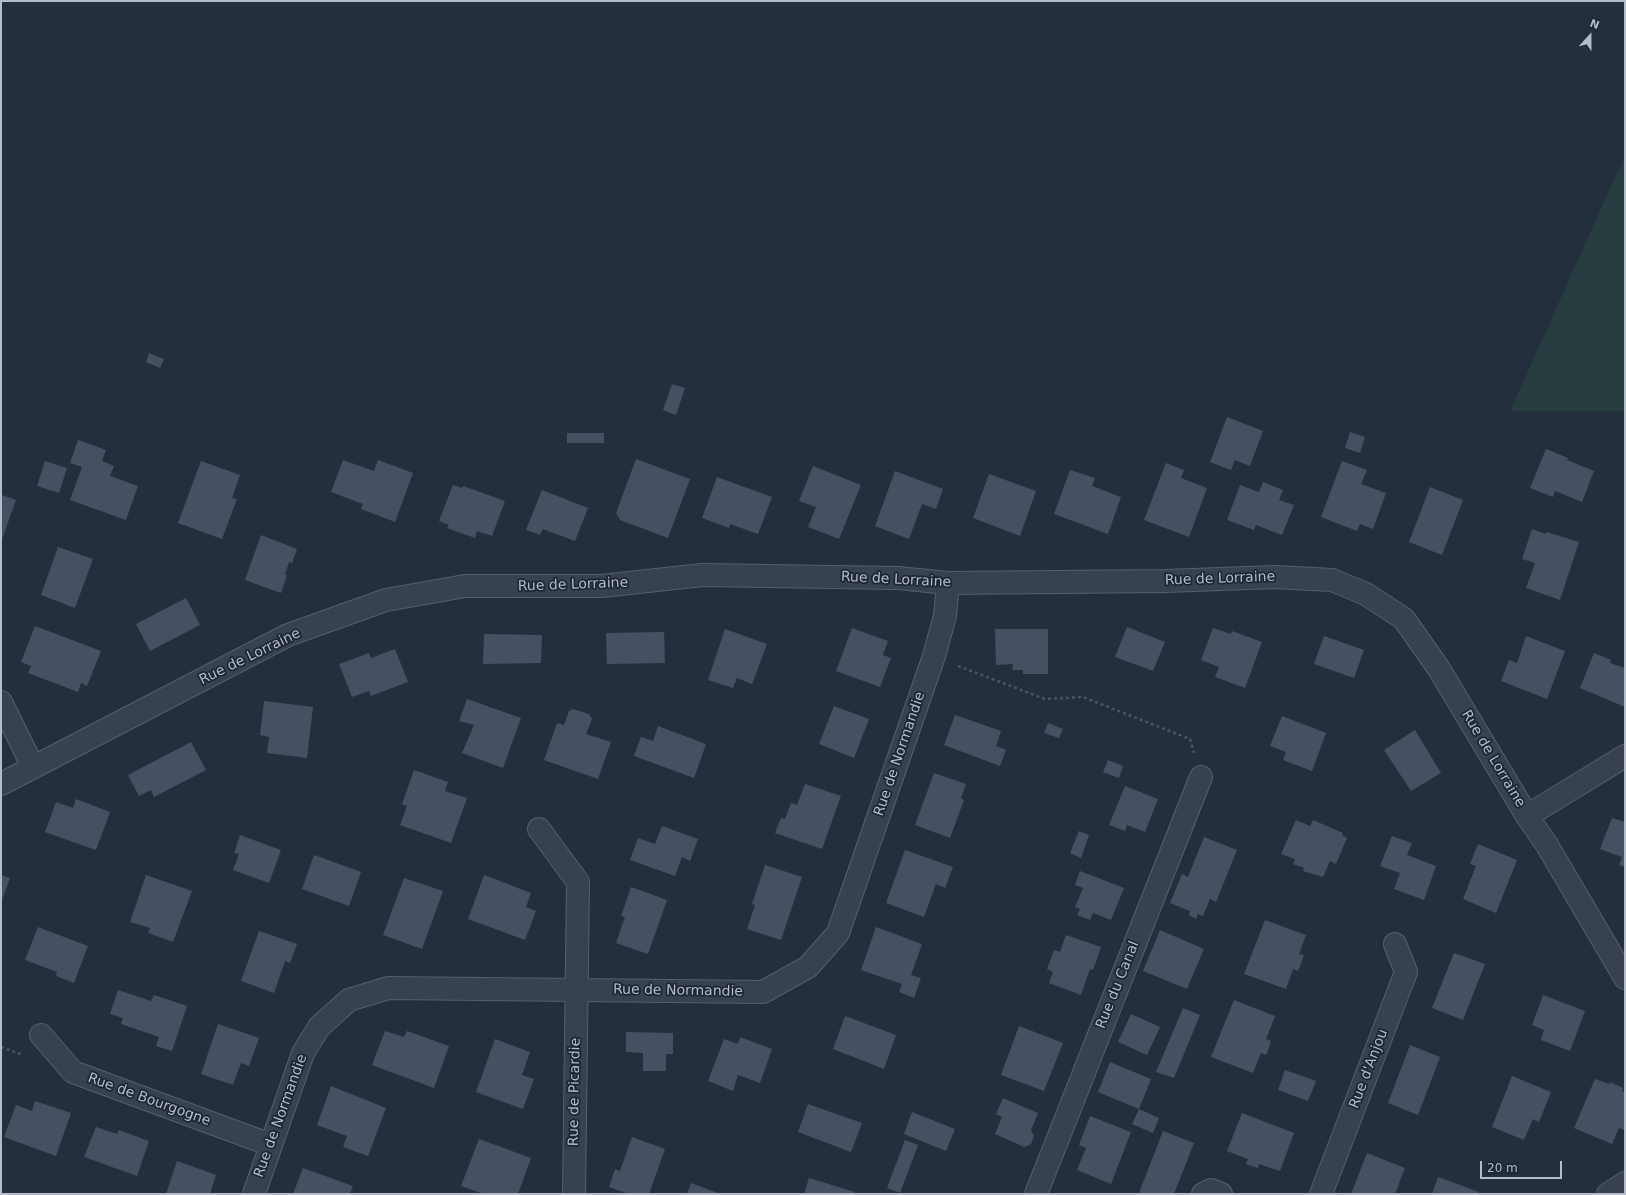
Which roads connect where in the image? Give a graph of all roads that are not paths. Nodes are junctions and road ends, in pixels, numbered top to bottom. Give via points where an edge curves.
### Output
1 (948, 583) junction
2 (1, 702) edge
3 (1625, 756) edge
4 (33, 767) junction
5 (1201, 777) road end
6 (1, 784) edge
7 (1527, 816) junction
8 (539, 829) dead end
9 (1395, 944) dead end
10 (1625, 978) edge
11 (577, 990) junction
12 (41, 1035) dead end
13 (271, 1145) junction
14 (1625, 1184) edge
15 (254, 1194) edge
16 (574, 1194) edge
17 (1036, 1194) edge
18 (1321, 1194) edge
19 (1608, 1194) edge

1 - 4 street, Rue de Lorraine via 898,578 702,575 602,586 465,586 386,600 288,635
1 - 7 street, Rue de Lorraine via 1275,577 1332,580 1366,594 1404,619 1439,669
1 - 11 street, Rue de Normandie via 945,616 934,656 838,933 808,968 763,992
2 - 4 street
3 - 7 street
4 - 6 street, Rue de Lorraine
5 - 17 street, Rue du Canal
7 - 10 street, Rue de Lorraine via 1547,845
8 - 11 street, Rue de Picardie via 578,882
9 - 18 street, Rue d'Anjou via 1406,972
11 - 13 street, Rue de Normandie via 388,988 349,1000 319,1027 303,1053
11 - 16 street, Rue de Picardie
12 - 13 street, Rue de Bourgogne via 73,1072
13 - 15 street, Rue de Normandie
14 - 19 street

